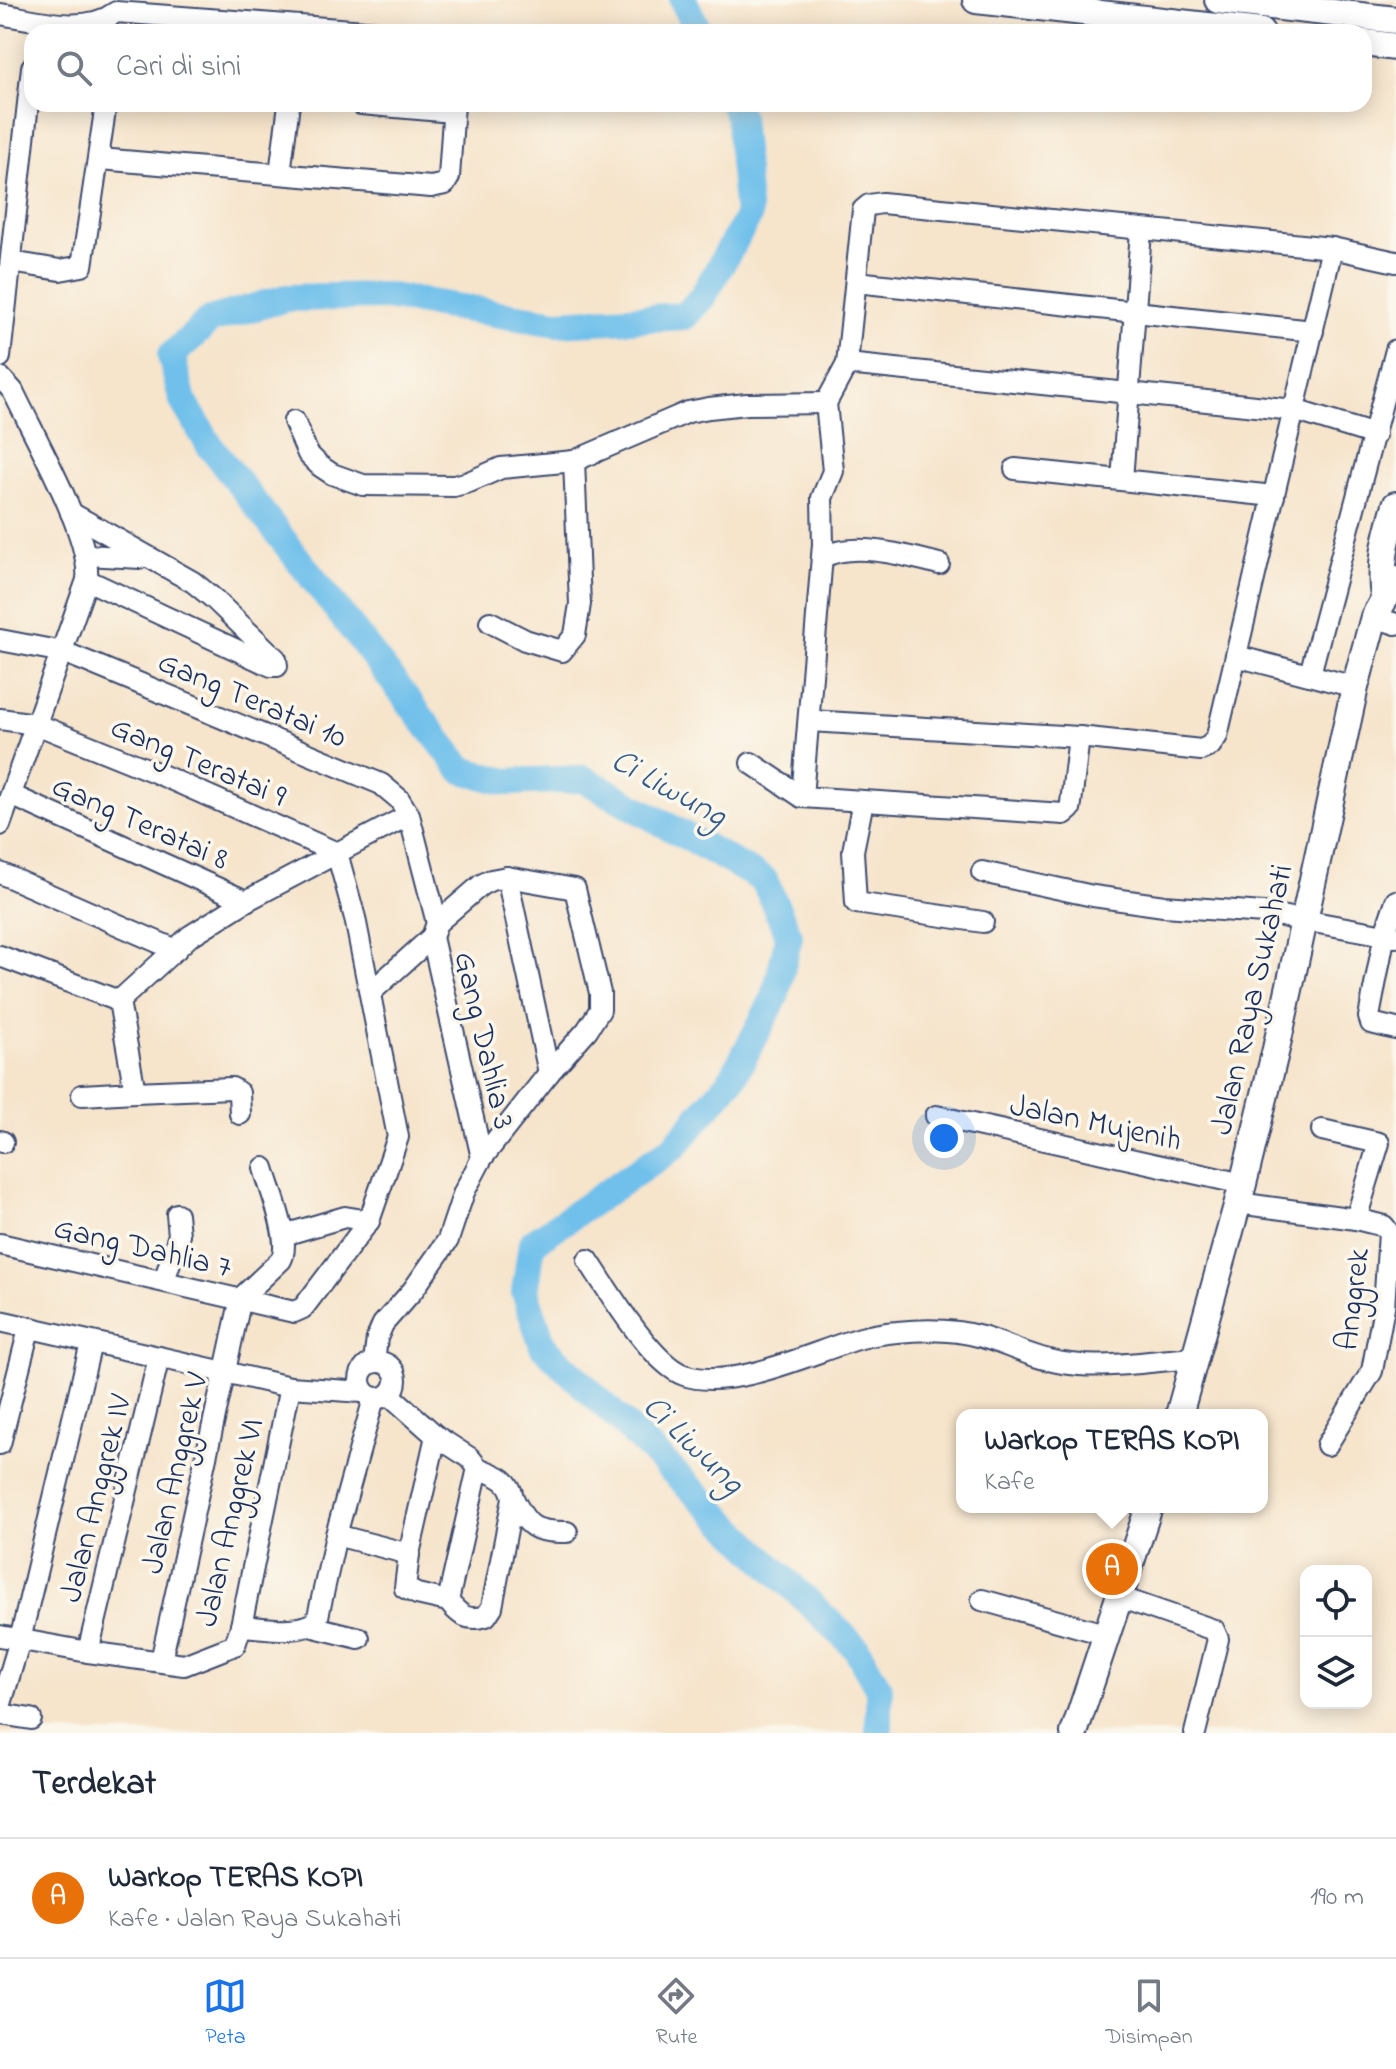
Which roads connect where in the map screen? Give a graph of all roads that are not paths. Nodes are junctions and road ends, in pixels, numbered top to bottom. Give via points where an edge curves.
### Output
1 (976, 0) edge
2 (1218, 0) edge
3 (0, 14) edge
4 (1396, 20) edge
5 (115, 22) edge
6 (30, 24) edge
7 (91, 24) edge
8 (168, 24) edge
9 (1190, 24) edge
10 (1372, 44) edge
11 (1396, 47) edge
12 (27, 112) edge
13 (105, 112) edge
14 (288, 112) edge
15 (454, 112) edge
16 (100, 159) junction
17 (280, 173) junction
18 (1141, 231) junction
19 (1332, 248) junction
20 (11, 262) junction
21 (1396, 262) edge
22 (856, 282) junction
23 (1135, 312) junction
24 (1313, 331) junction
25 (1396, 350) edge
26 (0, 357) edge
27 (847, 364) junction
28 (0, 377) edge
29 (1129, 392) junction
30 (826, 403) junction
31 (1294, 410) junction
32 (294, 421) dead end
33 (1375, 435) junction
34 (574, 461) junction
35 (1015, 469) dead end
36 (1122, 480) junction
37 (1274, 496) junction
38 (1395, 512) edge
39 (71, 513) junction
40 (86, 555) junction
41 (822, 558) junction
42 (153, 559) junction
43 (939, 564) dead end
44 (87, 580) junction
45 (1388, 604) edge
46 (490, 622) dead end
47 (0, 640) edge
48 (63, 652) junction
49 (1236, 656) junction
50 (1310, 674) junction
51 (1355, 687) junction
52 (0, 719) edge
53 (810, 721) junction
54 (36, 724) junction
55 (1079, 737) junction
56 (751, 763) dead end
57 (9, 788) edge
58 (802, 797) junction
59 (863, 801) junction
60 (409, 815) junction
61 (0, 825) edge
62 (337, 853) junction
63 (982, 872) dead end
64 (0, 873) edge
65 (507, 877) junction
66 (246, 901) junction
67 (1396, 901) edge
68 (1304, 921) junction
69 (983, 922) dead end
70 (434, 930) junction
71 (1390, 935) edge
72 (176, 950) junction
73 (0, 956) edge
74 (370, 993) junction
75 (119, 1001) junction
76 (1396, 1029) edge
77 (549, 1073) junction
78 (135, 1092) junction
79 (82, 1095) dead end
80 (240, 1114) dead end
81 (936, 1116) dead end
82 (1322, 1130) dead end
83 (1387, 1145) edge
84 (482, 1158) junction
85 (264, 1168) dead end
86 (1241, 1194) junction
87 (177, 1214) dead end
88 (1356, 1219) junction
89 (369, 1221) junction
90 (284, 1235) junction
91 (0, 1244) edge
92 (588, 1260) dead end
93 (164, 1281) junction
94 (241, 1298) junction
95 (1390, 1308) edge
96 (0, 1321) edge
97 (29, 1329) junction
98 (91, 1343) junction
99 (159, 1357) junction
100 (1197, 1358) junction
101 (374, 1362) junction
102 (227, 1373) junction
103 (290, 1387) junction
104 (376, 1395) junction
105 (1181, 1409) edge
106 (436, 1436) junction
107 (0, 1444) edge
108 (1327, 1445) dead end
109 (478, 1468) junction
110 (513, 1498) junction
111 (1147, 1513) edge
112 (567, 1532) dead end
113 (336, 1535) junction
114 (409, 1554) junction
115 (1119, 1597) junction
116 (982, 1600) dead end
117 (448, 1601) junction
118 (315, 1620) junction
119 (241, 1626) junction
120 (1108, 1635) junction
121 (10, 1638) edge
122 (359, 1638) dead end
123 (88, 1652) junction
124 (161, 1661) junction
125 (0, 1707) edge
126 (0, 1714) edge
127 (31, 1719) dead end
128 (1074, 1733) edge
129 (1195, 1733) edge

1 - 9 main road
2 - 4 main road
3 - 6 street
5 - 7 street
5 - 8 street
10 - 11 main road
12 - 20 street
13 - 16 street
14 - 17 street
15 - 17 street via 445,184
16 - 17 street
16 - 20 street via 82,266 60,270
18 - 19 street
18 - 22 street via 869,205 861,218
18 - 23 street
19 - 21 street
19 - 24 street
20 - 26 street
22 - 23 street
22 - 27 street
23 - 24 street
23 - 29 street
24 - 31 street
25 - 33 street
27 - 29 street
27 - 30 street
28 - 39 street via 13,391
29 - 31 street
29 - 36 street
30 - 34 street via 747,404 688,412
30 - 41 street via 833,471 822,498
31 - 33 street
31 - 37 street
32 - 34 street via 308,454 320,466 363,485 454,486 501,468
33 - 50 street
34 - 46 street via 580,604 575,635 562,651
35 - 36 street
36 - 37 street
37 - 49 street
38 - 45 main road, Jalan Raya Sukahati via 1381,576
39 - 40 street
39 - 42 street
40 - 42 street
40 - 44 street
41 - 43 street via 840,551 867,551
41 - 53 street
42 - 44 street via 214,599 276,659 277,666
44 - 48 street
45 - 51 main road, Jalan Raya Sukahati
47 - 48 street, Gang Teratai 10
48 - 54 street
48 - 60 street, Gang Teratai 10 via 381,784
49 - 50 street
49 - 55 street via 1210,746 1201,750
50 - 51 street
51 - 68 main road, Jalan Raya Sukahati
52 - 54 street, Gang Teratai 9
53 - 55 street
53 - 58 street
54 - 57 street
54 - 62 street, Gang Teratai 9
55 - 59 street via 1070,809 1064,814
56 - 58 street
57 - 61 street
57 - 66 street, Gang Teratai 8
58 - 59 street
59 - 69 street via 853,851 857,905
60 - 62 street
60 - 70 street, Gang Dahlia 3
62 - 66 street
62 - 74 street
63 - 68 street via 1093,896
64 - 72 street
65 - 70 street via 481,885
65 - 77 street
65 - 77 street via 575,889 600,993 600,1010
66 - 72 street
67 - 71 street
68 - 71 street
68 - 86 main road, Jalan Raya Sukahati
70 - 74 street
70 - 84 street, Gang Dahlia 3
71 - 76 street via 1369,1020
72 - 75 street
73 - 75 street
74 - 89 street via 398,1137
75 - 78 street
77 - 84 street
78 - 79 street
78 - 80 street via 232,1088 239,1093
81 - 86 street, Jalan Mujenih
82 - 83 street, Anggrek
83 - 88 street, Anggrek
84 - 101 street via 448,1240 383,1324
85 - 90 street
86 - 88 street, Anggrek
86 - 100 main road, Jalan Raya Sukahati
87 - 93 street via 179,1235
88 - 95 street, Anggrek via 1384,1226 1389,1233
89 - 90 street via 345,1217
89 - 94 street via 298,1312
90 - 94 street, Gang Dahlia 7 via 286,1252 281,1260
91 - 93 street, Gang Dahlia 7
92 - 100 street via 639,1334 679,1374 693,1378 779,1367 863,1337 933,1329 978,1336 1065,1364
93 - 94 street, Gang Dahlia 7
94 - 102 street, Jalan Anggrek V
95 - 108 street, Anggrek via 1372,1371
96 - 97 street
97 - 98 street
97 - 107 street
98 - 99 street
98 - 121 street
99 - 102 street
99 - 123 street, Jalan Anggrek IV
100 - 105 main road, Jalan Raya Sukahati
101 - 104 street via 361,1374
101 - 104 street via 395,1372 397,1383
102 - 103 street
102 - 124 street, Jalan Anggrek V
103 - 104 street
103 - 119 street, Jalan Anggrek VI
104 - 106 street
104 - 113 street
106 - 109 street
106 - 114 street
109 - 110 street via 505,1479
109 - 117 street
110 - 112 street via 531,1527
110 - 117 street via 492,1607 486,1616 468,1619
111 - 115 main road
113 - 114 street
113 - 118 street
114 - 117 street via 405,1588
115 - 120 main road
115 - 129 street via 1214,1630 1218,1639
116 - 120 street
118 - 119 street
118 - 122 street
119 - 124 street, Jalan Anggrek VI via 233,1645 186,1665
120 - 128 main road
121 - 123 street, Jalan Anggrek VI
121 - 125 street
123 - 124 street, Jalan Anggrek VI
126 - 127 street

